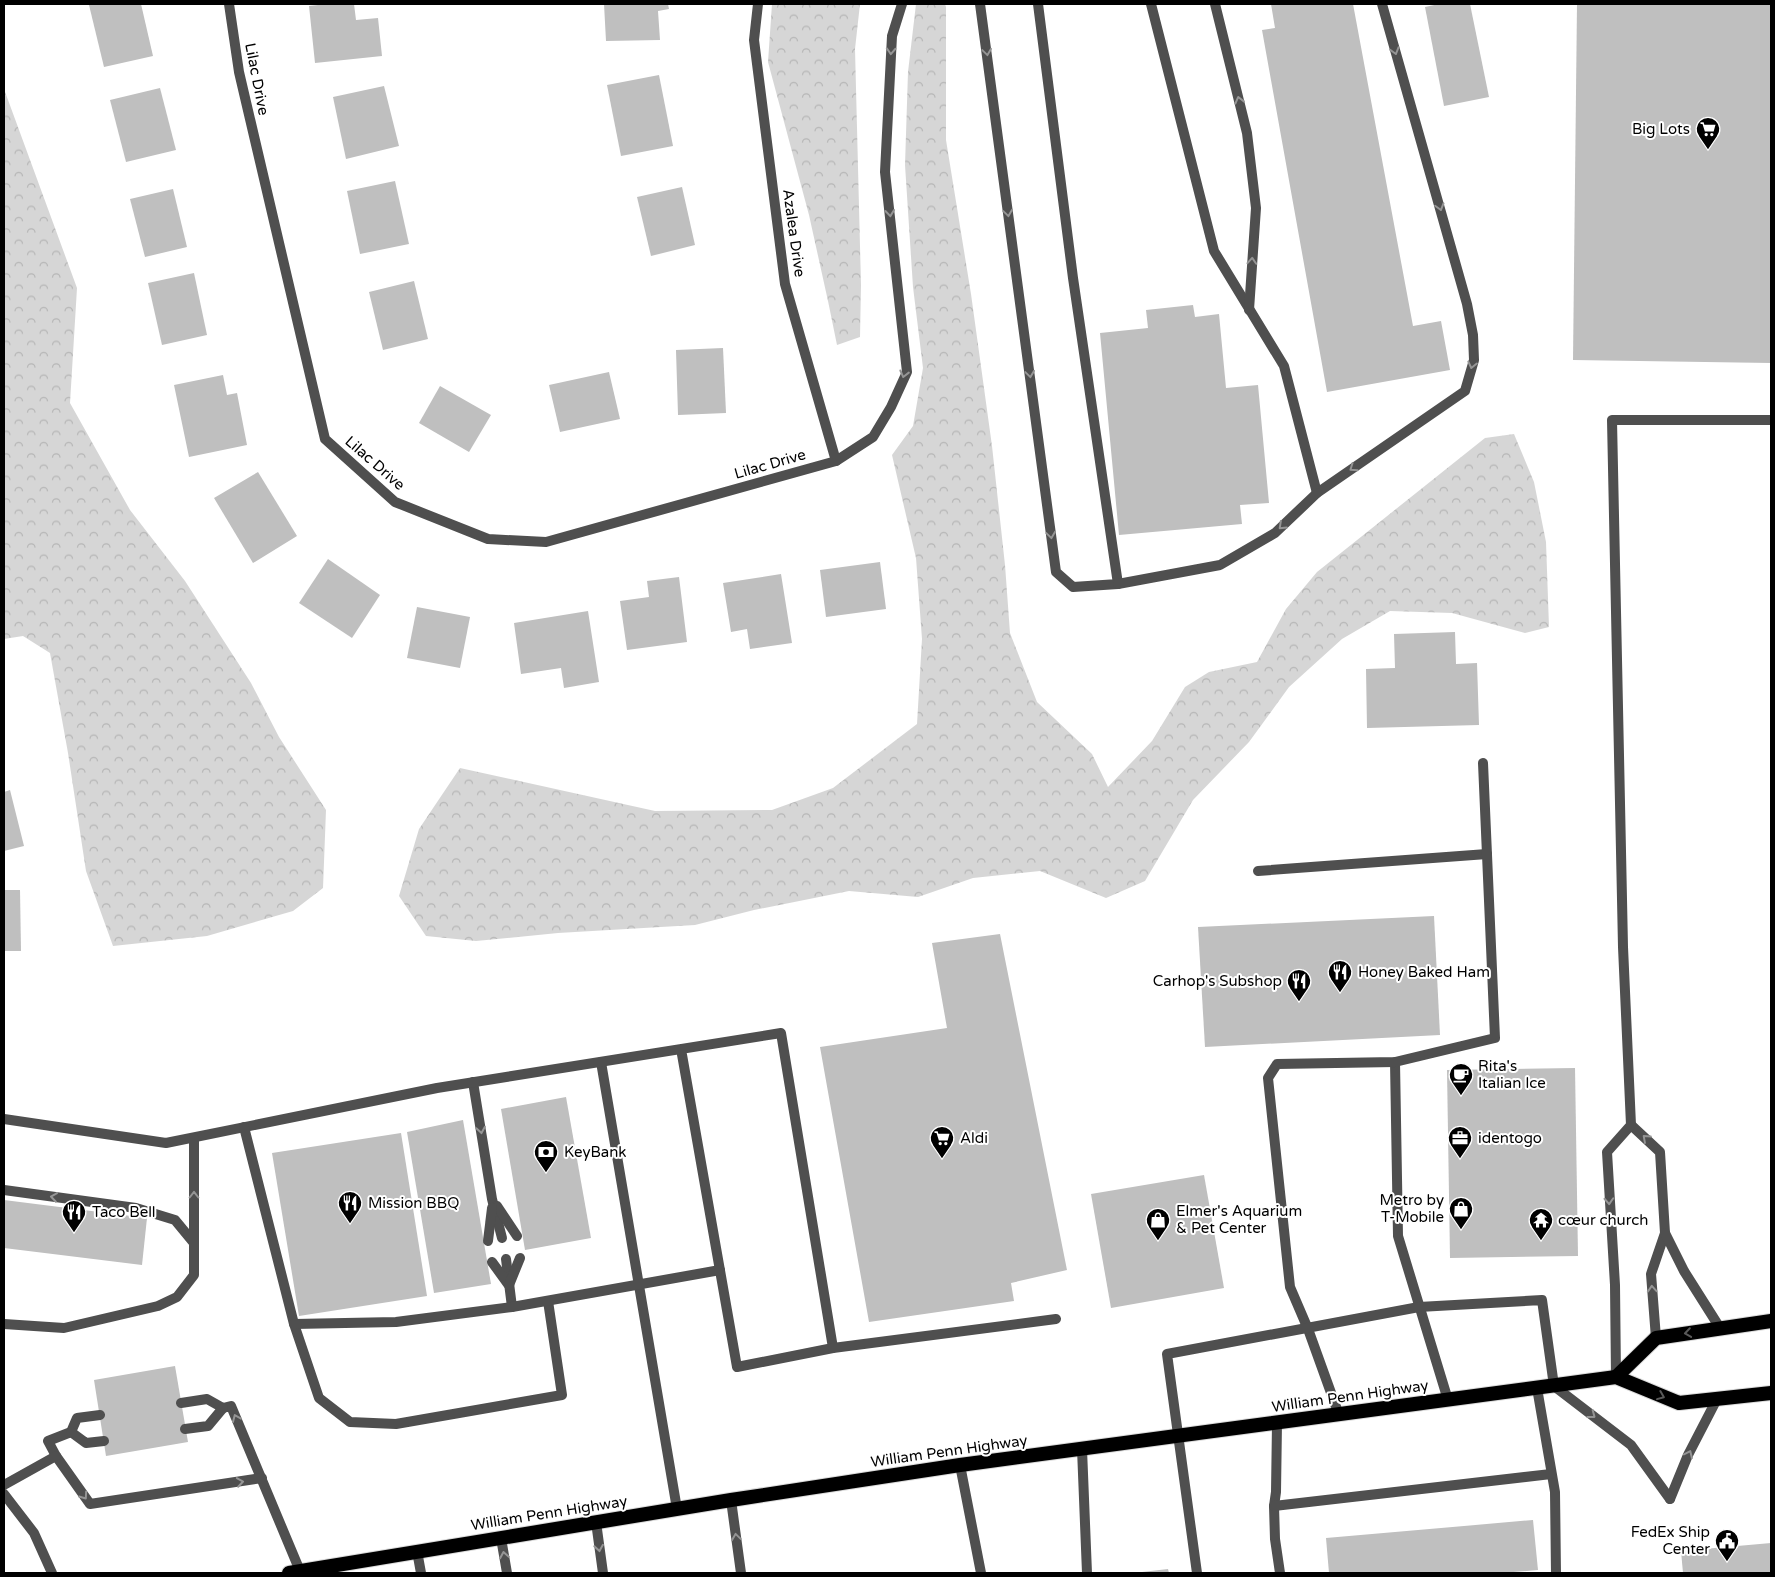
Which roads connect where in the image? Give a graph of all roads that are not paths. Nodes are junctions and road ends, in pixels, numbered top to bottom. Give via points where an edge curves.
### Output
1 (229, 4) edge
2 (758, 4) edge
3 (902, 4) edge
4 (980, 4) edge
5 (1038, 4) edge
6 (1151, 4) edge
7 (1215, 4) edge
8 (1382, 4) edge
9 (1250, 310) junction
10 (1771, 420) edge
11 (836, 461) junction
12 (1317, 493) junction
13 (1118, 584) junction
14 (1483, 764) dead end
15 (1487, 854) junction
16 (1258, 871) dead end
17 (682, 1049) junction
18 (600, 1062) junction
19 (1396, 1062) junction
20 (474, 1082) junction
21 (4, 1119) edge
22 (1631, 1125) junction
23 (244, 1128) junction
24 (194, 1138) junction
25 (4, 1190) edge
26 (492, 1199) junction
27 (1664, 1233) junction
28 (517, 1236) dead end
29 (502, 1238) dead end
30 (488, 1241) dead end
31 (194, 1244) junction
32 (520, 1258) dead end
33 (506, 1260) dead end
34 (492, 1262) dead end
35 (720, 1270) junction
36 (509, 1286) junction
37 (638, 1286) junction
38 (548, 1301) junction
39 (512, 1307) junction
40 (1418, 1307) junction
41 (1056, 1319) dead end
42 (1771, 1321) edge
43 (4, 1324) edge
44 (294, 1324) junction
45 (1720, 1328) junction
46 (1308, 1329) junction
47 (1656, 1338) junction
48 (833, 1348) junction
49 (1616, 1377) junction
50 (1554, 1386) junction
51 (1537, 1388) junction
52 (1771, 1393) edge
53 (1716, 1399) junction
54 (1448, 1400) junction
55 (181, 1403) dead end
56 (223, 1408) junction
57 (1338, 1414) junction
58 (100, 1415) dead end
59 (1277, 1423) junction
60 (185, 1429) dead end
61 (71, 1432) junction
62 (1178, 1436) junction
63 (104, 1440) dead end
64 (1082, 1449) junction
65 (56, 1456) junction
66 (960, 1465) junction
67 (1551, 1474) junction
68 (262, 1478) junction
69 (4, 1484) edge
70 (4, 1494) edge
71 (731, 1500) junction
72 (1274, 1506) junction
73 (676, 1509) junction
74 (596, 1522) junction
75 (501, 1538) junction
76 (417, 1551) junction
77 (294, 1572) edge
78 (52, 1573) edge
79 (421, 1573) edge
80 (507, 1573) edge
81 (603, 1573) edge
82 (741, 1573) edge
83 (981, 1573) edge
84 (1087, 1573) edge
85 (1197, 1573) edge
86 (1280, 1573) edge
87 (1556, 1573) edge

1 - 11 street, Lilac Drive via 239,72 325,439 395,502 488,539 546,542
2 - 11 street, Azalea Drive via 754,40 786,284
3 -> 11 street, Lilac Drive via 892,36 885,172 907,372 873,437
4 -> 13 street via 1056,572 1073,587
5 - 13 street via 1073,278
6 - 9 street via 1214,251
9 -> 7 street via 1256,208 1247,133
8 -> 12 street via 1467,304 1474,360 1465,391
9 - 12 street via 1284,366
10 - 22 street via 1612,420 1622,914
12 -> 13 street via 1275,533 1220,565
14 - 15 street
15 - 16 street
15 - 19 street via 1495,1038
17 - 18 street
17 - 35 street
17 - 48 street via 781,1033
18 - 20 street
18 - 37 street
19 - 40 street via 1398,1236
19 - 46 street via 1278,1064 1268,1078 1290,1287
20 - 23 street
20 -> 26 street
21 - 24 street via 166,1144
27 -> 22 street via 1660,1152
22 -> 49 street via 1607,1152 1615,1285
23 - 24 street
23 - 44 street
31 -> 24 street
31 -> 25 street via 175,1220 136,1208
26 - 28 street
26 - 29 street
26 - 30 street
27 - 45 street
47 -> 27 street via 1651,1274
31 - 43 street via 194,1275 177,1297 158,1306 64,1328
32 - 36 street
33 - 36 street
34 - 36 street
35 - 37 street
35 - 48 street via 737,1367
36 - 39 street
37 - 38 street
37 - 73 street
38 - 39 street
38 - 44 street via 562,1395 396,1424 350,1422 319,1398
39 - 44 street via 396,1322
40 - 46 street
40 - 50 street via 1542,1300
40 - 54 street
41 - 48 street
42 - 45 highway
45 -> 47 highway
46 - 57 street
46 - 62 street via 1167,1354
47 - 49 highway
49 - 50 highway, William Penn Highway
49 -> 53 highway via 1679,1403
50 - 51 highway, William Penn Highway
50 -> 53 street via 1631,1445 1670,1498
51 - 54 highway, William Penn Highway
51 - 67 street
52 - 53 highway
54 - 57 highway, William Penn Highway
55 - 56 street via 207,1399
56 - 60 street via 208,1426
68 -> 56 street via 231,1406
57 - 59 highway, William Penn Highway
58 - 61 street via 77,1418
59 - 62 highway, William Penn Highway
59 - 72 street
61 - 63 street via 86,1443
61 - 65 street via 48,1441
62 - 64 highway, William Penn Highway
62 - 85 street
64 - 66 highway, William Penn Highway
64 - 84 street
65 -> 68 street via 90,1504
65 - 69 street
66 - 71 highway, William Penn Highway
66 - 83 street
67 - 72 street
67 - 87 street via 1555,1492
68 - 77 street
70 - 78 street via 34,1533
71 - 73 highway, William Penn Highway
82 -> 71 street
72 - 86 street
73 - 74 highway, William Penn Highway
74 - 75 highway, William Penn Highway
74 -> 81 street
75 - 76 highway, William Penn Highway
80 -> 75 street
76 - 77 highway, William Penn Highway
76 - 79 street

